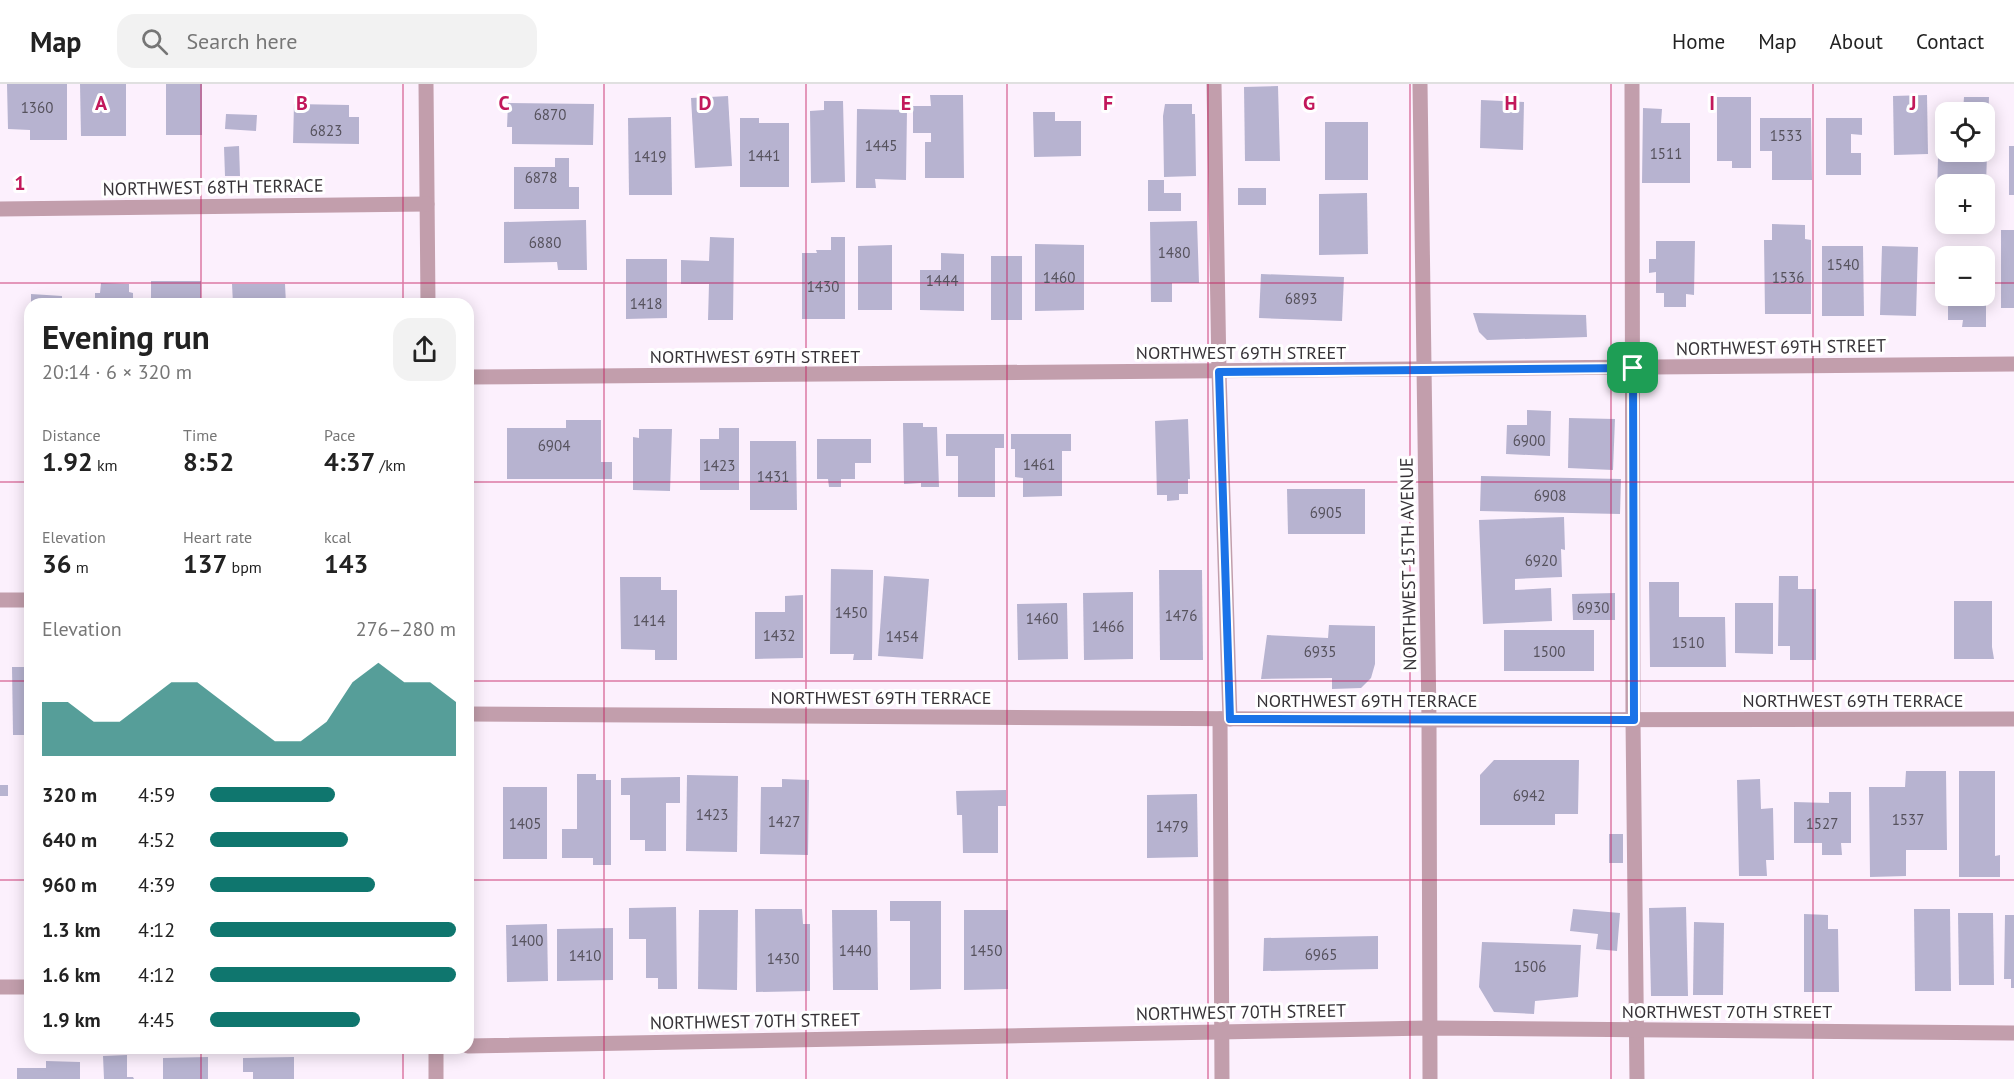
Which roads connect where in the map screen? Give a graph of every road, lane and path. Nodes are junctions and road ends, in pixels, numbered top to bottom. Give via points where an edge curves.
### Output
1 (426, 84) edge
2 (1214, 84) edge
3 (1420, 84) edge
4 (1632, 84) edge
5 (427, 204) junction
6 (0, 208) edge
7 (428, 298) edge
8 (2014, 364) edge
9 (1633, 368) junction
10 (1425, 370) junction
11 (1219, 372) junction
12 (474, 377) edge
13 (0, 600) edge
14 (24, 600) edge
15 (474, 714) edge
16 (2014, 718) edge
17 (1225, 719) junction
18 (1429, 720) junction
19 (1634, 720) junction
20 (0, 987) edge
21 (24, 987) edge
22 (1429, 1028) junction
23 (1637, 1029) junction
24 (1221, 1032) junction
25 (2014, 1033) edge
26 (474, 1046) edge
27 (436, 1054) edge
28 (436, 1079) edge
29 (1222, 1079) edge
30 (1430, 1079) edge
31 (1637, 1079) edge

1 - 5 street
2 - 11 street
3 - 10 street, NORTHWEST 15TH AVENUE
4 - 9 street
5 - 6 street, NORTHWEST 68TH TERRACE
5 - 7 street
8 - 9 street, NORTHWEST 69TH STREET
9 - 10 street, NORTHWEST 69TH STREET
9 - 19 street
10 - 11 street, NORTHWEST 69TH STREET
10 - 18 street, NORTHWEST 15TH AVENUE
11 - 12 street, NORTHWEST 69TH STREET
11 - 17 street
13 - 14 street
15 - 17 street, NORTHWEST 69TH TERRACE
16 - 19 street, NORTHWEST 69TH TERRACE
17 - 18 street, NORTHWEST 69TH TERRACE
17 - 24 street
18 - 19 street, NORTHWEST 69TH TERRACE
18 - 22 street, NORTHWEST 15TH AVENUE
19 - 23 street
20 - 21 street
22 - 23 street, NORTHWEST 70TH STREET
22 - 24 street, NORTHWEST 70TH STREET
22 - 30 street, NORTHWEST 15TH AVENUE
23 - 25 street, NORTHWEST 70TH STREET
23 - 31 street
24 - 26 street, NORTHWEST 70TH STREET
24 - 29 street
27 - 28 street

